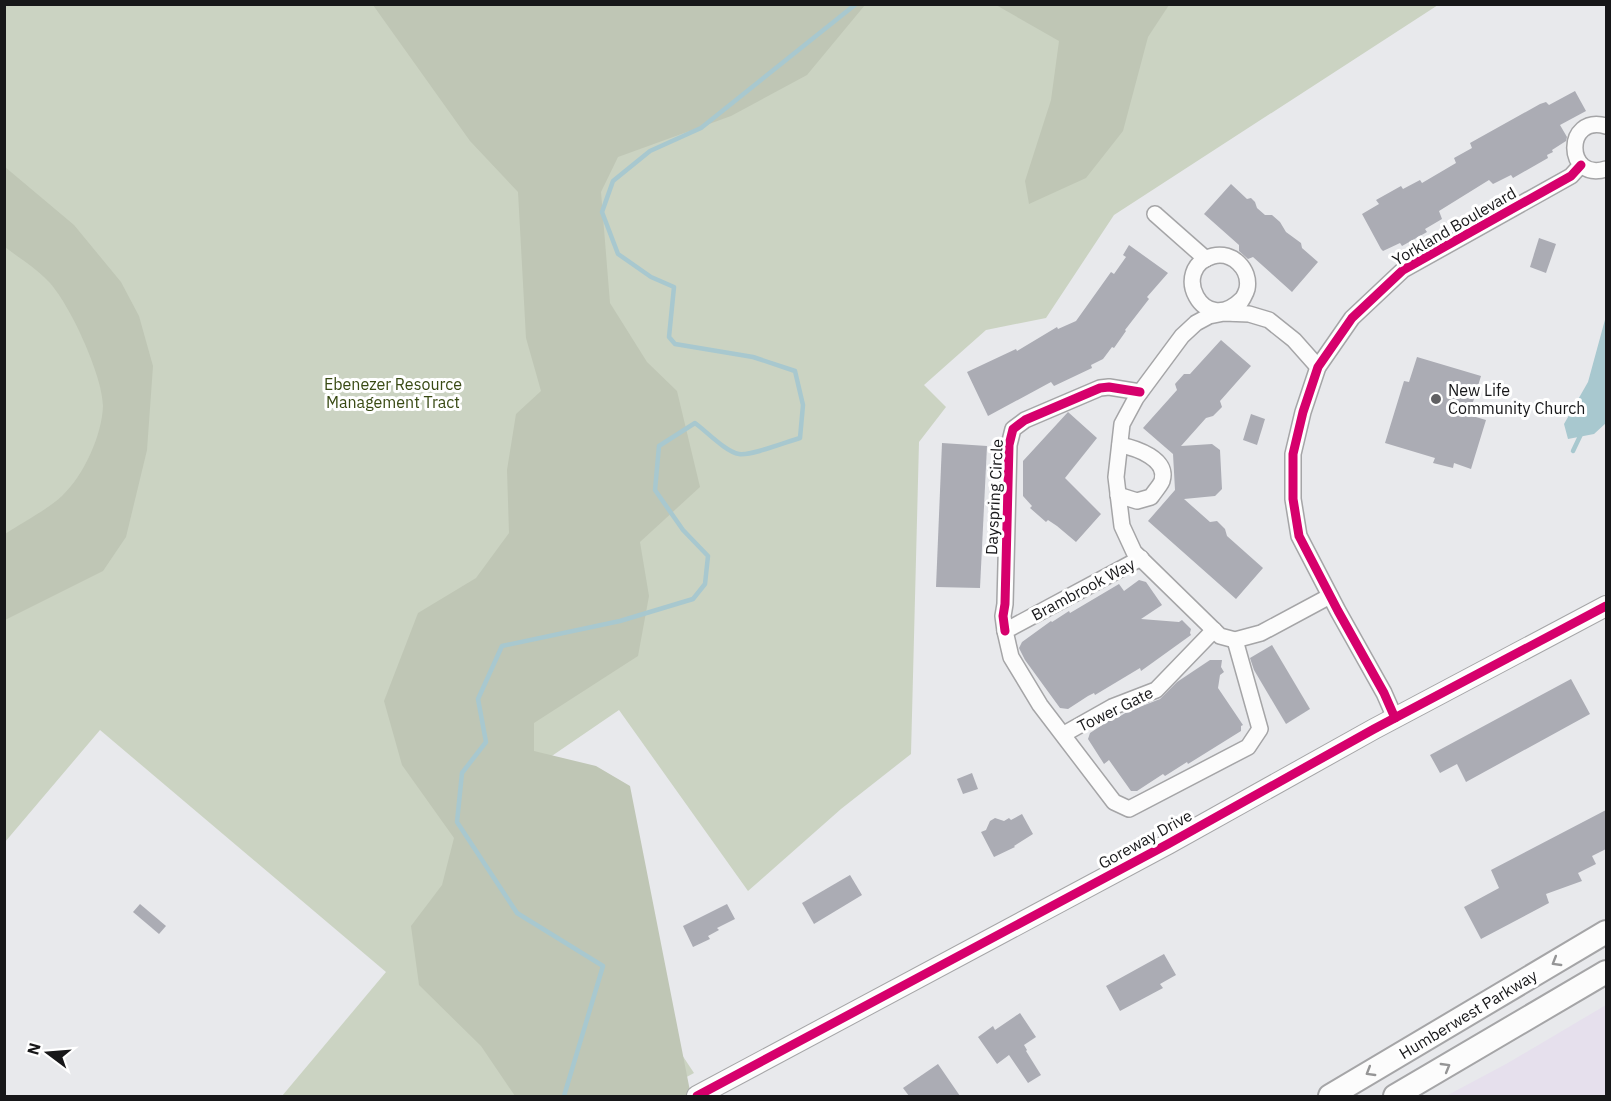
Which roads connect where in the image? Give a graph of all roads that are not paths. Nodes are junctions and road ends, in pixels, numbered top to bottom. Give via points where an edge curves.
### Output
1 (1606, 126) edge
2 (1581, 165) junction
3 (1606, 169) edge
4 (1155, 214) dead end
5 (1206, 259) junction
6 (1242, 299) junction
7 (1210, 311) junction
8 (1233, 313) junction
9 (1318, 367) junction
10 (1140, 392) junction
11 (1120, 445) junction
12 (1118, 495) junction
13 (1141, 558) junction
14 (1330, 596) junction
15 (1606, 606) edge
16 (1214, 630) junction
17 (1005, 631) junction
18 (1235, 640) junction
19 (1395, 718) junction
20 (1064, 734) junction
21 (1606, 932) edge
22 (1606, 972) edge
23 (697, 1096) edge
24 (1330, 1096) edge
25 (1395, 1096) edge

1 - 2 street via 1589,125 1577,135 1574,151
2 - 3 street via 1596,171
2 - 9 street, Yorkland Boulevard via 1571,177 1402,270 1352,318
4 - 5 street
5 - 6 street via 1227,256 1243,268 1247,278
5 - 7 street via 1197,266 1192,288 1196,299
6 - 7 street via 1225,310
6 - 8 street
7 - 8 street
7 - 10 street via 1182,336
8 - 9 street via 1269,320
9 - 14 street, Yorkland Boulevard via 1293,454 1293,499 1299,536
10 - 11 street via 1122,424
10 - 17 street, Dayspring Circle via 1100,388 1025,420 1013,429 1009,445
11 - 12 street
11 - 12 street via 1154,458 1162,468 1162,481 1151,497 1137,501
12 - 13 street via 1122,526
13 - 16 street
13 - 17 street, Brambrook Way
14 - 18 street via 1261,633
14 - 19 street, Yorkland Boulevard
15 - 19 street, Goreway Drive
16 - 18 street
16 - 20 street, Tower Gate via 1156,690 1112,707
17 - 20 street via 1011,657 1040,705
18 - 20 street via 1260,729 1248,747 1129,809 1114,802
19 - 23 street, Goreway Drive
21 -> 24 main road, Humberwest Parkway
25 -> 22 main road, Humberwest Parkway

